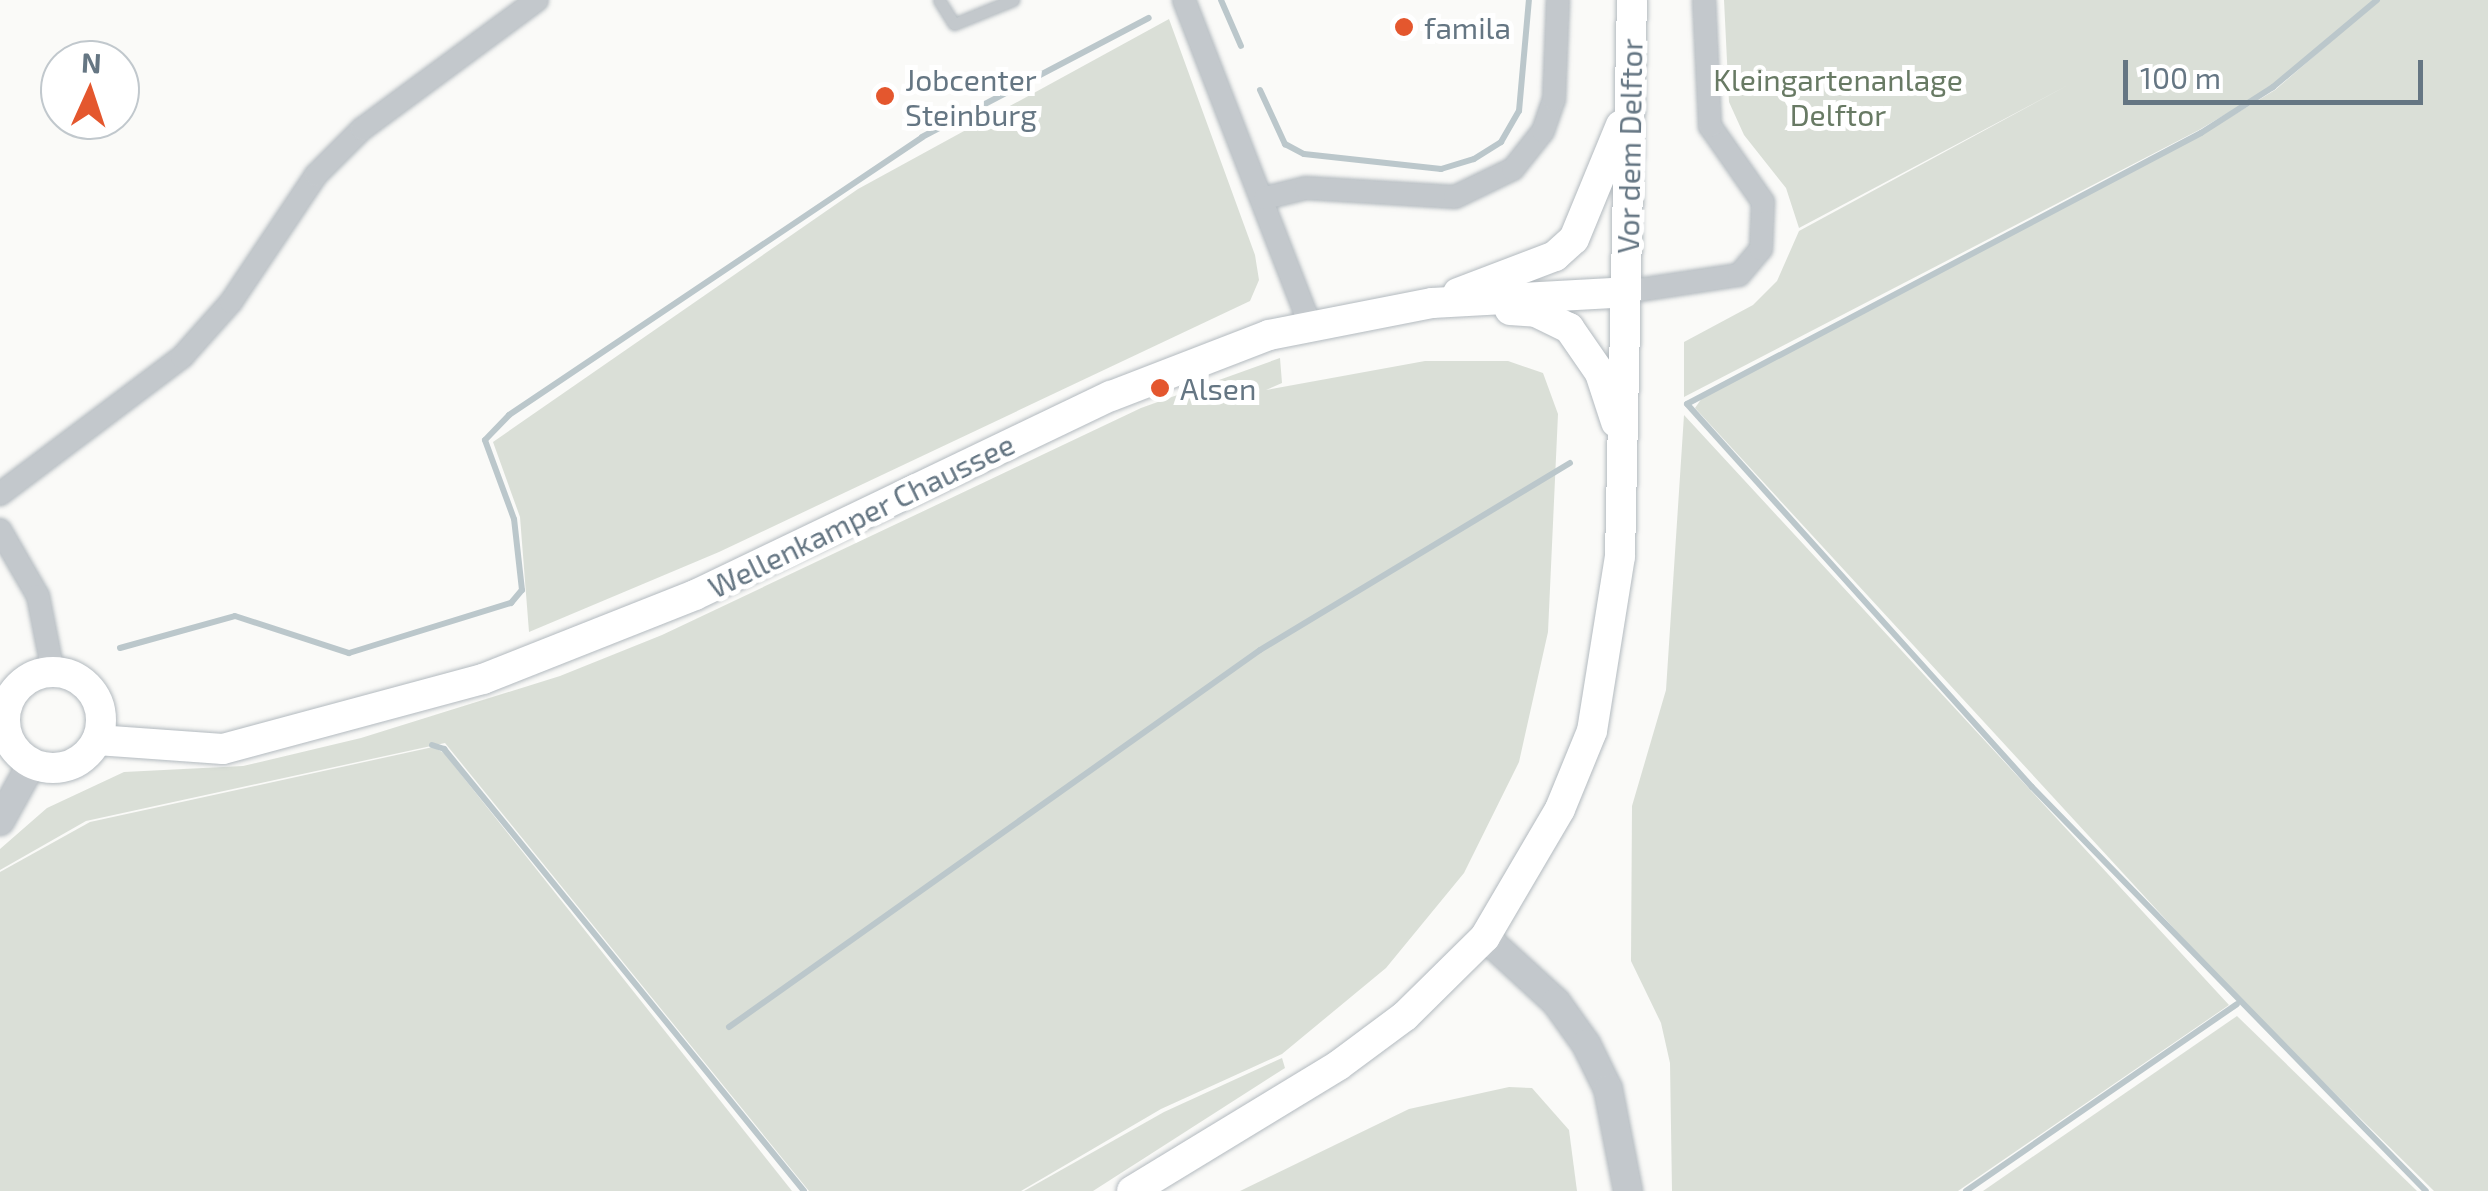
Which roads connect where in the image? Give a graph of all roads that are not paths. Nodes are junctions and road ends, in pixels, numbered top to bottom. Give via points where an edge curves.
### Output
1 (536, 0) edge
2 (939, 0) edge
3 (1013, 0) edge
4 (1184, 0) edge
5 (1558, 0) edge
6 (1632, 0) edge
7 (1704, 0) edge
8 (1630, 98) junction
9 (1265, 198) junction
10 (1626, 292) junction
11 (1432, 303) junction
12 (1308, 324) junction
13 (1624, 449) junction
14 (0, 494) edge
15 (0, 530) edge
16 (53, 672) junction
17 (5, 698) edge
18 (97, 740) junction
19 (32, 763) junction
20 (0, 820) edge
21 (1484, 937) junction
22 (1132, 1191) edge
23 (1628, 1191) edge

1 - 14 street via 362,129 316,175 231,302 182,357
2 - 3 lane via 954,24
4 - 9 street
5 - 9 street via 1554,99 1543,131 1513,169 1455,197 1306,188
6 - 8 main road, Vor dem Delftor
7 - 10 street via 1710,126 1763,202 1762,249 1739,275
8 - 10 main road, Vor dem Delftor
8 - 11 main road via 1587,220 1574,239 1555,256
9 - 12 street
10 - 11 main road, Wellenkamper Chaussee
10 - 13 main road, Vor dem Delftor
11 - 12 main road, Wellenkamper Chaussee
11 - 13 main road via 1536,312 1568,328 1600,373
12 - 18 main road, Wellenkamper Chaussee via 1128,389 695,596 483,679 223,749
13 - 21 main road, Vor dem Delftor via 1620,557 1592,731 1560,809
15 - 16 street via 38,596
16 - 17 main road
16 - 18 main road via 91,690 101,714
17 - 19 main road via 7,734
18 - 19 main road via 68,766
19 - 20 street
21 - 22 main road, Vor dem Delftor via 1405,1016 1339,1065
21 - 23 street via 1556,1002 1586,1044 1608,1090

